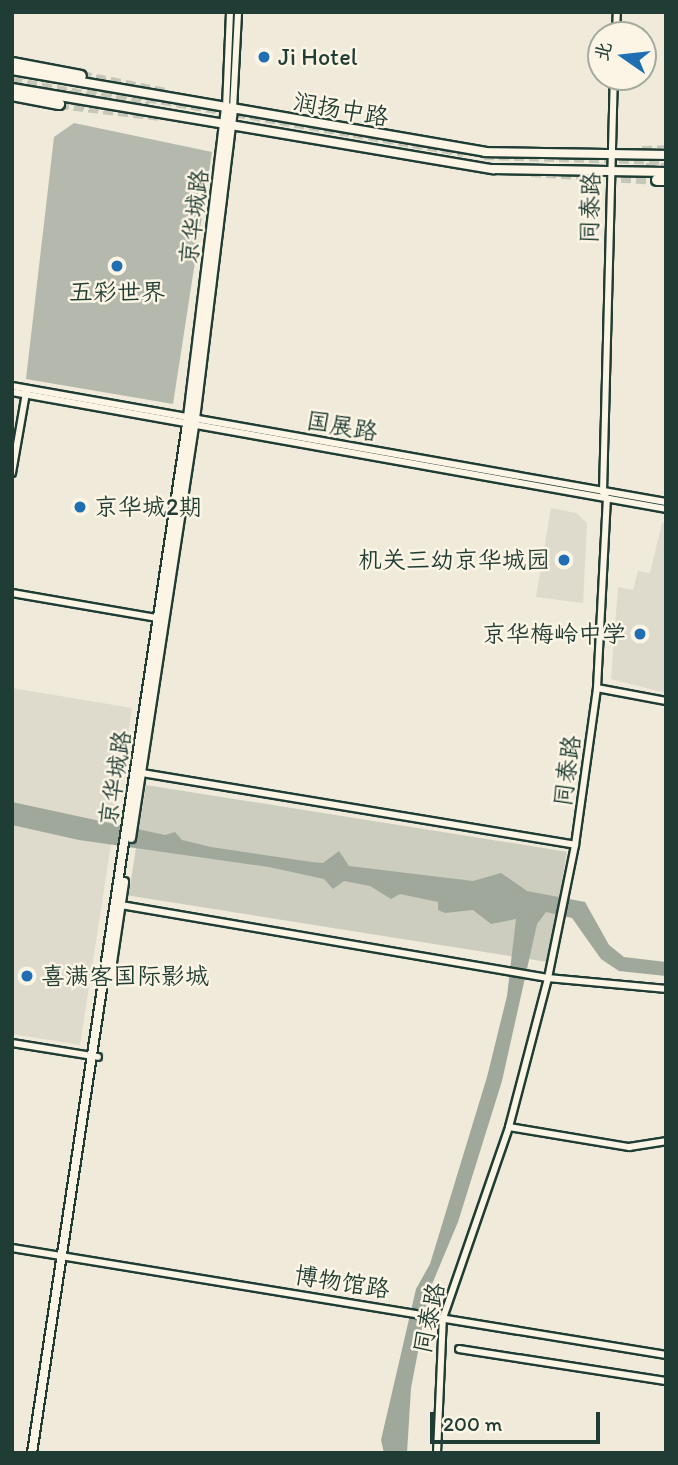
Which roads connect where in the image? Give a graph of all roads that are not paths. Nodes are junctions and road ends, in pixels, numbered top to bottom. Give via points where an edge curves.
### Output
1 (230, 12) edge
2 (238, 12) edge
3 (12, 63) edge
4 (12, 70) edge
5 (81, 75) tunnel mouth
6 (12, 88) edge
7 (613, 91) edge
8 (12, 95) edge
9 (59, 104) tunnel mouth
10 (229, 109) junction
11 (228, 125) junction
12 (666, 155) edge
13 (611, 156) junction
14 (666, 172) edge
15 (610, 173) junction
16 (12, 386) edge
17 (26, 391) junction
18 (12, 392) edge
19 (191, 422) junction
20 (12, 473) edge
21 (603, 492) junction
22 (607, 499) junction
23 (666, 502) edge
24 (666, 509) edge
25 (12, 593) edge
26 (162, 619) junction
27 (597, 688) junction
28 (666, 701) edge
29 (142, 773) junction
30 (132, 817) junction
31 (575, 845) junction
32 (125, 861) junction
33 (121, 905) junction
34 (548, 978) junction
35 (666, 989) edge
36 (12, 1043) edge
37 (96, 1057) junction
38 (509, 1127) junction
39 (666, 1141) edge
40 (12, 1248) edge
41 (65, 1258) junction
42 (443, 1318) junction
43 (459, 1349) dead end
44 (666, 1355) edge
45 (666, 1381) edge
46 (32, 1453) edge
47 (38, 1453) edge
48 (437, 1453) edge

1 - 10 street
2 - 10 street
3 - 5 highway
4 - 10 main road, 润扬中路
6 - 11 main road, 润扬中路
7 - 13 street, 同泰路
8 - 9 highway
10 - 11 main road, 京华城路
10 - 13 main road, 润扬中路 via 485,152
11 - 15 main road, 润扬中路 via 493,169
11 - 19 main road, 京华城路
12 - 13 main road, 润扬中路
13 - 15 street, 同泰路
14 - 15 main road, 润扬中路
15 - 21 street, 同泰路
16 - 17 street, 国展路
17 - 18 street, 国展路
17 - 19 street, 国展路
17 - 20 street
19 - 21 street, 国展路
19 - 22 street, 国展路
19 - 26 main road, 京华城路
21 - 22 street
21 - 23 street, 国展路
22 - 24 street, 国展路
22 - 27 street, 同泰路
25 - 26 street
26 - 29 main road, 京华城路
26 - 30 main road, 京华城路
27 - 28 street
27 - 31 street, 同泰路
29 - 30 main road, 京华城路
29 - 31 street
30 - 32 main road, 京华城路
31 - 34 street, 同泰路
32 - 33 main road, 京华城路
32 - 37 main road, 京华城路
33 - 34 street
33 - 37 main road, 京华城路
34 - 35 street
34 - 38 street, 同泰路
36 - 37 street
37 - 41 main road, 京华城路
38 - 39 street via 629,1147
38 - 42 street, 同泰路
40 - 41 street, 博物馆路
41 - 42 street, 博物馆路
41 - 46 main road, 京华城路
41 - 47 main road, 京华城路
42 - 44 street, 博物馆路
42 - 48 street, 同泰路
43 - 45 street

